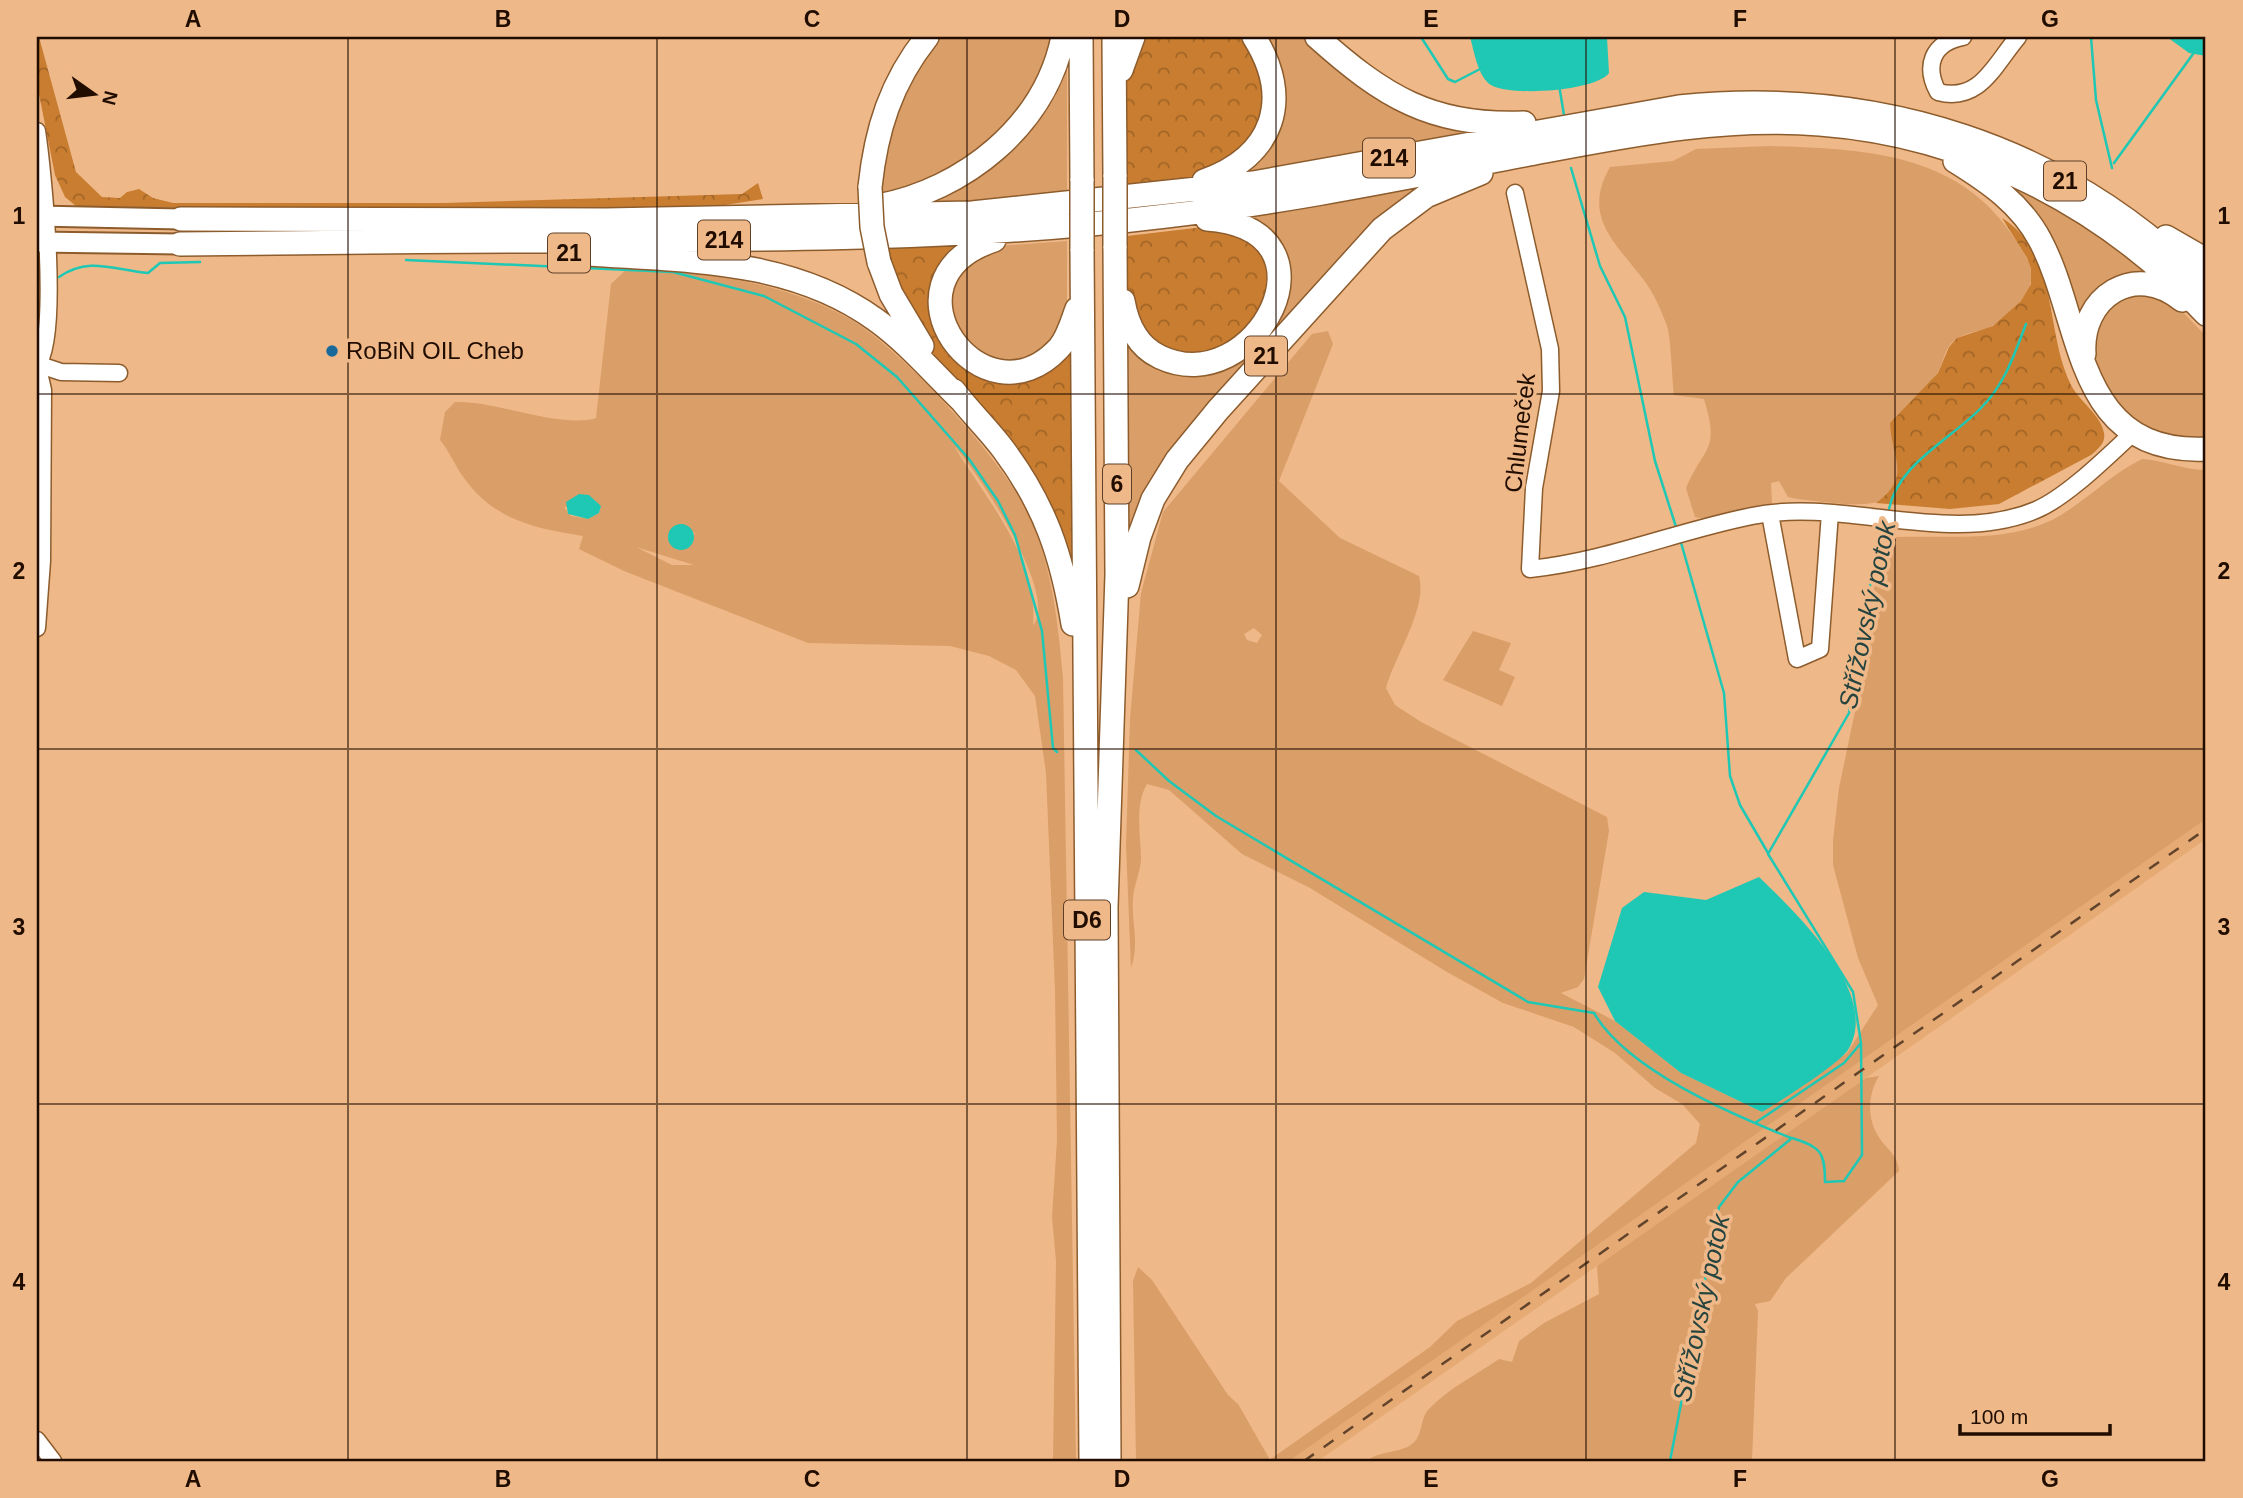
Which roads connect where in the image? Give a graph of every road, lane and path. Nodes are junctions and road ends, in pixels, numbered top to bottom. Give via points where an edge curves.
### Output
1 (927, 37) edge
2 (1063, 37) edge
3 (1081, 37) edge
4 (1114, 37) edge
5 (1133, 37) edge
6 (1254, 37) edge
7 (1317, 37) edge
8 (1963, 37) edge
9 (2018, 37) edge
10 (1115, 105) junction
11 (1614, 117) junction
12 (37, 131) edge
13 (1919, 141) junction
14 (1524, 155) junction
15 (1515, 193) dead end
16 (2101, 202) junction
17 (1166, 205) junction
18 (42, 216) edge
19 (825, 216) junction
20 (181, 219) joint
21 (1019, 232) junction
22 (42, 242) edge
23 (429, 242) junction
24 (180, 244) joint
25 (1115, 246) junction
26 (2206, 260) edge
27 (2206, 288) edge
28 (1082, 296) junction
29 (2206, 314) edge
30 (2206, 324) edge
31 (37, 365) edge
32 (119, 373) dead end
33 (2097, 394) junction
34 (962, 401) junction
35 (2135, 431) junction
36 (2206, 449) edge
37 (1830, 513) junction
38 (1770, 514) junction
39 (37, 628) edge
40 (1084, 688) junction
41 (1114, 722) junction
42 (1106, 907) joint
43 (37, 1440) edge
44 (53, 1461) edge
45 (1091, 1461) edge
46 (1108, 1461) edge

1 - 34 highway, 21, bridge via 905,67 885,110 870,187 872,227 879,262 905,322
2 - 19 highway via 1054,68 1030,110 978,165 906,200
3 - 28 highway, bridge
4 - 10 highway, 6
5 - 10 highway, 6 via 1124,55
6 - 17 highway via 1269,60 1273,79 1274,98 1262,139 1235,167
7 - 11 highway, 21 via 1381,90 1437,115 1513,124
8 - 9 street via 1940,47 1930,61 1930,76 1938,92 1955,96 1974,89
10 - 25 highway, 6, bridge
11 - 16 highway, 21 via 1727,103 1872,112 1994,146
11 - 17 highway, 214 via 1253,183
12 - 18 street
13 - 14 highway, 21 via 1822,124 1727,122
13 - 29 highway, 21 via 1989,163 2090,214 2175,280
13 - 33 highway, 21 via 2007,197 2030,224 2057,279 2076,347
14 - 17 highway, 214 via 1255,205
14 - 41 highway, 21 via 1426,196 1382,229 1177,460 1149,509 1133,559
15 - 38 street, Chlumeček via 1552,375 1534,488 1530,569 1601,558
16 - 26 highway
16 - 27 highway, 21
17 - 19 highway, 214
17 - 21 highway, 214
17 - 25 highway, 6 via 1245,225 1276,256 1280,282 1272,312 1254,336 1231,353 1207,362 1170,361 1145,346 1134,334 1124,308
18 - 20 main road, 214
18 - 22 street
19 - 20 highway, 214
21 - 23 highway, 214 via 857,239
21 - 28 highway via 971,249 943,279 942,314 948,334 964,355 1000,371 1037,365 1059,347
22 - 24 main road, 214
22 - 31 street via 46,344
23 - 24 highway, 214
23 - 34 highway, 21 via 710,262 782,274 836,295 895,335
25 - 41 highway, 6
28 - 40 highway, D6
30 - 33 highway via 2179,297 2158,286 2138,284 2114,291 2097,304 2085,327 2085,358
31 - 32 street via 61,372
31 - 39 street via 44,390
33 - 35 highway
34 - 40 highway, 21 via 1018,470 1048,524 1067,582
35 - 36 highway via 2169,446
35 - 37 street via 2088,474 2037,510 1983,525
37 - 38 street
37 - 38 street via 1820,649 1797,659
40 - 45 highway, D6
41 - 42 highway, 6
42 - 46 highway, D6
43 - 44 street

